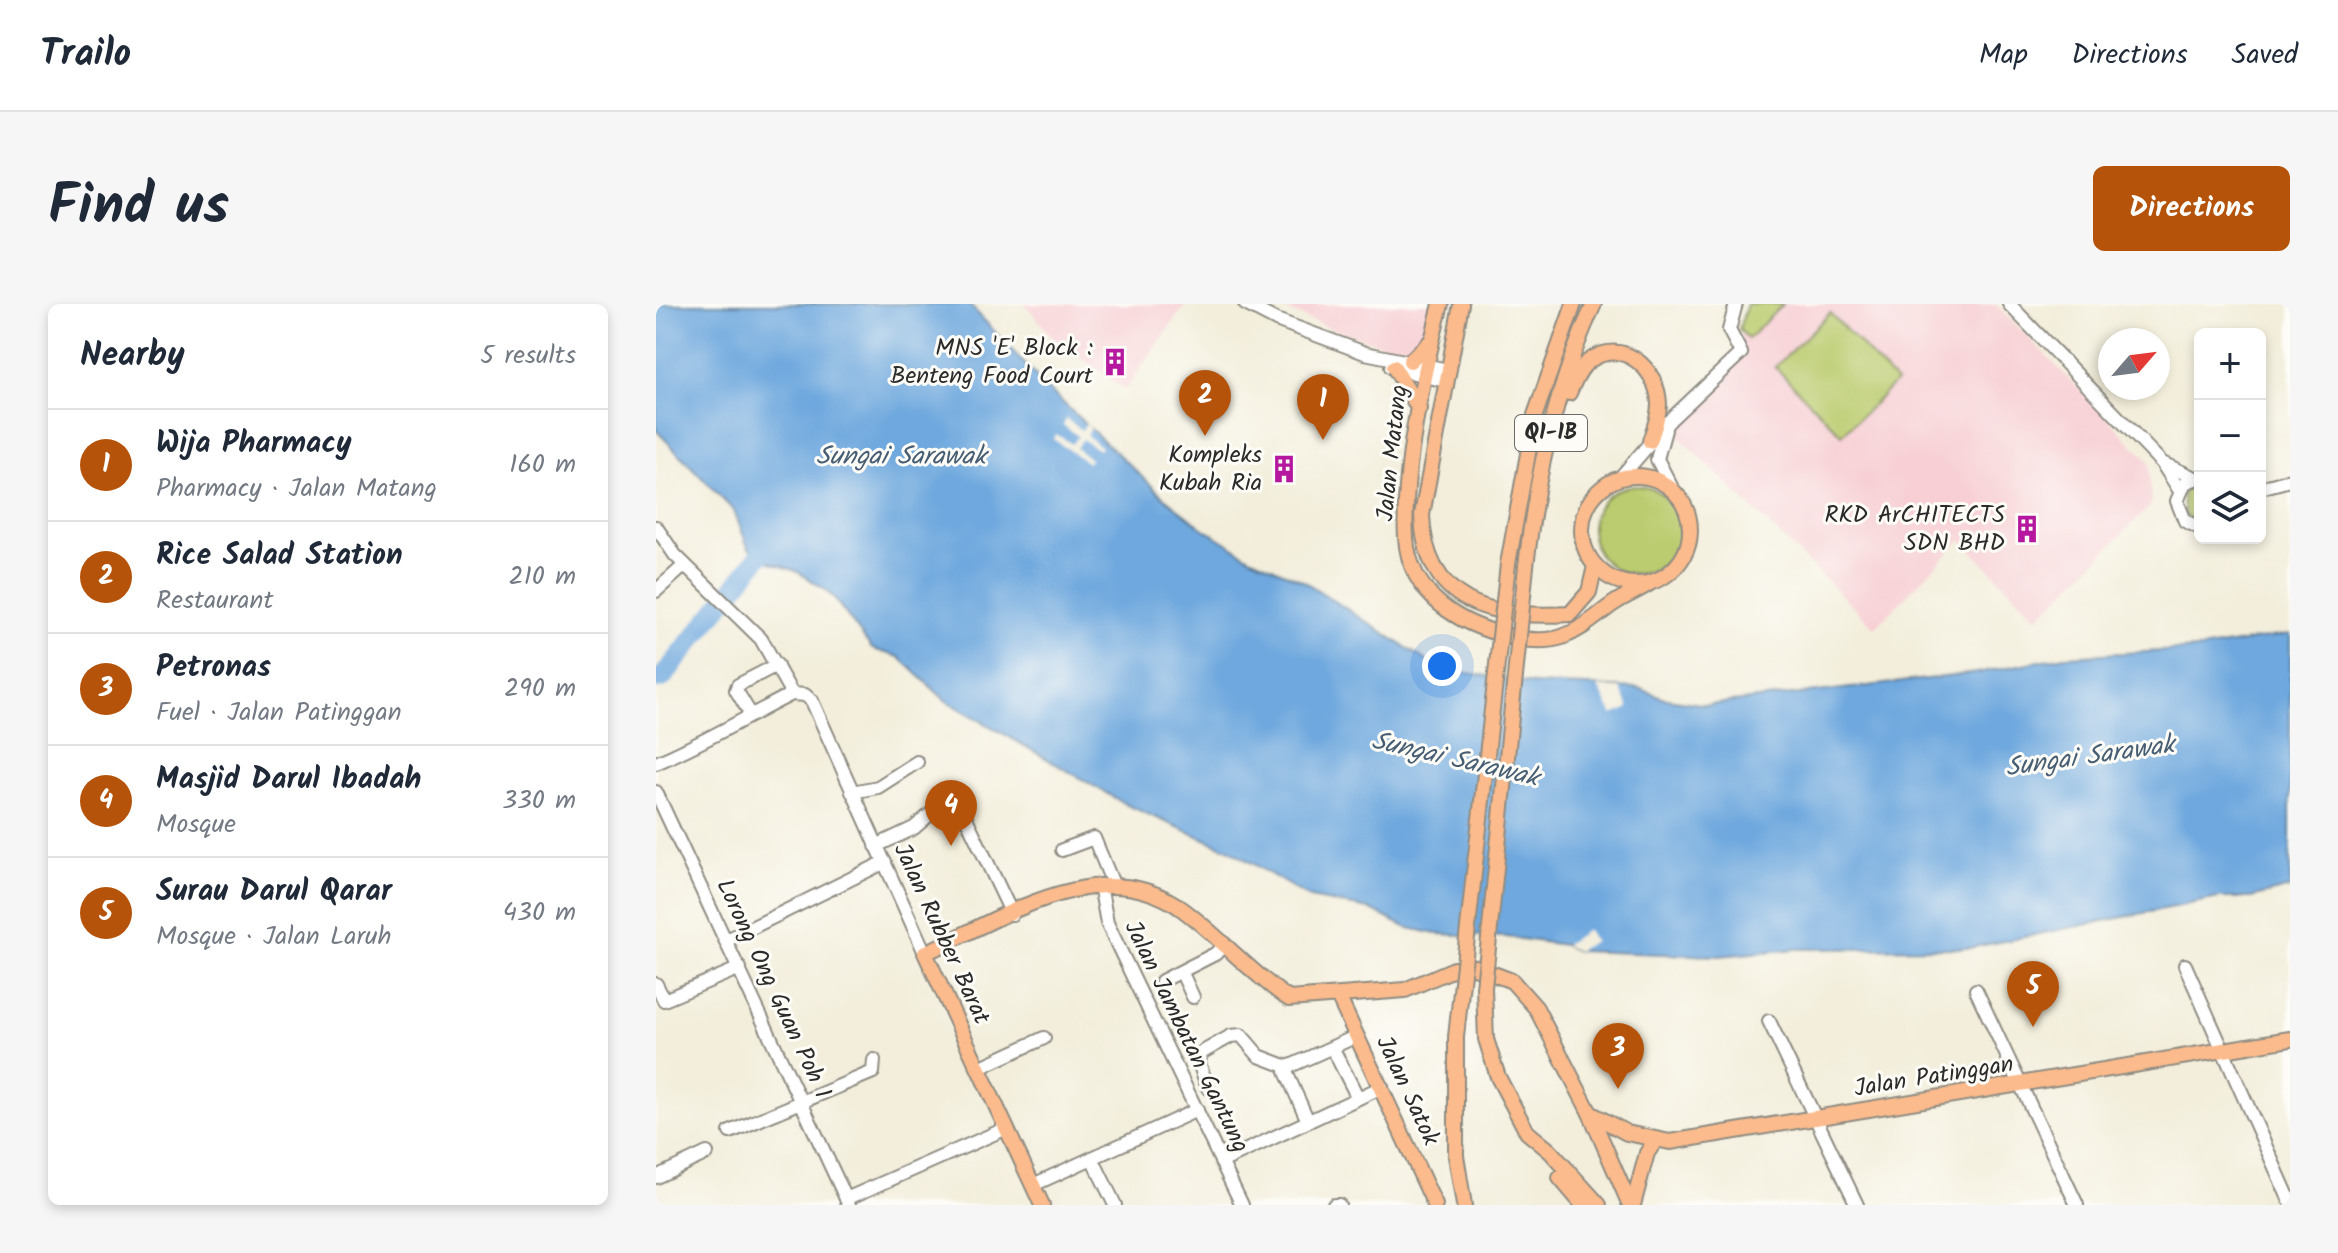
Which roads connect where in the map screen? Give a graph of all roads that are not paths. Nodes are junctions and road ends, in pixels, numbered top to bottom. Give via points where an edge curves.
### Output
1 (1245, 304) edge
2 (1441, 304) edge
3 (1461, 304) edge
4 (1574, 304) edge
5 (1594, 304) edge
6 (1736, 304) edge
7 (2009, 304) edge
8 (1432, 339) junction
9 (1379, 358) junction
10 (1410, 361) junction
11 (1394, 367) junction
12 (1425, 370) junction
13 (1447, 376) junction
14 (1419, 409) junction
15 (1670, 420) junction
16 (1553, 424) junction
17 (1650, 441) junction
18 (2162, 463) junction
19 (2194, 475) edge
20 (1619, 479) junction
21 (2194, 480) edge
22 (2290, 480) edge
23 (2266, 486) edge
24 (2180, 491) junction
25 (1674, 492) junction
26 (2194, 524) edge
27 (656, 527) edge
28 (685, 565) junction
29 (1595, 566) junction
30 (1650, 583) junction
31 (656, 591) edge
32 (777, 665) junction
33 (792, 694) junction
34 (751, 715) junction
35 (917, 762) dead end
36 (656, 763) edge
37 (656, 792) edge
38 (852, 792) junction
39 (876, 846) junction
40 (1062, 850) dead end
41 (885, 862) junction
42 (1107, 885) junction
43 (1012, 914) junction
44 (727, 940) junction
45 (1225, 945) junction
46 (925, 953) junction
47 (2185, 965) dead end
48 (740, 968) junction
49 (1182, 973) junction
50 (1162, 981) dead end
51 (656, 984) edge
52 (1976, 990) dead end
53 (1338, 996) junction
54 (1193, 997) dead end
55 (1769, 1021) dead end
56 (1357, 1036) junction
57 (1044, 1038) dead end
58 (2290, 1039) edge
59 (1333, 1049) junction
60 (2224, 1051) junction
61 (874, 1060) dead end
62 (1288, 1067) junction
63 (979, 1068) junction
64 (2021, 1086) junction
65 (1382, 1087) junction
66 (1208, 1088) dead end
67 (1358, 1098) junction
68 (801, 1103) junction
69 (1197, 1110) junction
70 (1590, 1113) junction
71 (1816, 1118) junction
72 (1308, 1121) junction
73 (1007, 1128) junction
74 (730, 1132) dead end
75 (1527, 1132) junction
76 (1655, 1141) junction
77 (707, 1153) dead end
78 (1092, 1158) junction
79 (1221, 1162) junction
80 (656, 1177) edge
81 (1033, 1185) junction
82 (2290, 1201) edge
83 (848, 1202) edge
84 (1042, 1205) edge
85 (1115, 1205) edge
86 (1242, 1205) edge
87 (1435, 1205) edge
88 (1464, 1205) edge
89 (1583, 1205) edge
90 (1599, 1205) edge
91 (1631, 1205) edge
92 (1857, 1205) edge
93 (2077, 1205) edge

1 - 9 street
2 - 8 main road, Jalan Matang
3 - 13 main road, Jalan Matang
4 - 88 main road, Jalan Satok, bridge via 1535,415 1508,564 1456,1037 1456,1156
5 - 16 main road, Q1-1B
6 - 15 street via 1729,330 1741,353
7 - 18 street
8 - 10 main road
8 - 12 main road, Jalan Matang
9 - 10 street
9 - 11 street
10 - 12 street
11 - 12 street
11 - 14 main road
12 - 13 street
12 - 14 main road, Jalan Matang
13 - 29 main road, Jalan Matang via 1422,515 1423,544 1441,581 1483,605 1540,617 1570,614 1589,592
14 - 30 main road, Jalan Matang via 1406,541 1423,584 1442,607 1482,630 1526,641 1561,638
15 - 17 street
15 - 25 street via 1657,459
16 - 17 main road via 1587,362 1613,350 1629,354 1650,373 1659,403
16 - 75 main road, Q1-1B, bridge via 1534,501 1526,566 1484,988 1486,1039 1498,1077
17 - 20 street
18 - 19 street
18 - 24 street
20 - 25 main road via 1649,477
20 - 29 main road via 1593,498 1584,515 1584,547
21 - 24 street
22 - 23 street
24 - 26 street via 2181,515
25 - 30 main road via 1687,511 1689,541 1676,567
27 - 28 street
28 - 31 street
28 - 32 street via 761,639
29 - 30 main road via 1620,582
32 - 33 street
32 - 34 street via 738,685
33 - 34 street
33 - 38 street, Jalan Rubber Barat via 812,701
34 - 36 street via 705,743
35 - 38 street via 878,787
37 - 44 street, Lorong Ong Guan Poh 1
38 - 39 street, Jalan Rubber Barat
39 - 41 street, Jalan Rubber Barat
39 - 43 street via 906,833 956,797
40 - 42 street, Jalan Jambatan Gantung via 1094,838
41 - 44 street
41 - 46 street, Jalan Rubber Barat
42 - 43 main road via 1068,891
42 - 45 main road via 1161,897
42 - 69 street, Jalan Jambatan Gantung via 1107,923
43 - 46 main road
44 - 48 street, Lorong Ong Guan Poh 1
45 - 49 street
45 - 53 main road via 1289,999
46 - 63 main road, Jalan Rubber Barat
47 - 60 street
48 - 51 street via 664,1000
48 - 68 street, Lorong Ong Guan Poh 1
49 - 50 street
49 - 54 street
52 - 64 street
53 - 56 main road, Jalan Satok
53 - 70 main road via 1405,990 1454,969 1497,973 1525,992 1536,1008
55 - 71 street
56 - 59 street
56 - 65 main road, Jalan Satok
57 - 63 street
58 - 60 main road, Jalan Patinggan
59 - 62 street
59 - 67 street
60 - 64 main road, Jalan Patinggan
60 - 82 street
61 - 68 street via 873,1072
62 - 66 street via 1259,1056 1241,1035 1231,1036 1201,1053
62 - 72 street
63 - 73 main road, Jalan Rubber Barat
64 - 71 main road, Jalan Patinggan
64 - 93 street
65 - 67 street
65 - 87 main road, Jalan Satok
67 - 72 street
68 - 74 street
68 - 83 street, Lorong Ong Guan Poh 1
69 - 78 street
69 - 79 street, Jalan Jambatan Gantung
70 - 76 main road, Jalan Patinggan
70 - 91 main road
71 - 76 main road, Jalan Patinggan via 1718,1137
71 - 92 street
72 - 79 street
73 - 81 main road, Jalan Rubber Barat
73 - 83 street
75 - 89 main road
75 - 90 main road
76 - 91 main road
77 - 80 street
78 - 81 street
78 - 85 street
79 - 86 street, Jalan Jambatan Gantung
81 - 84 main road, Jalan Rubber Barat

